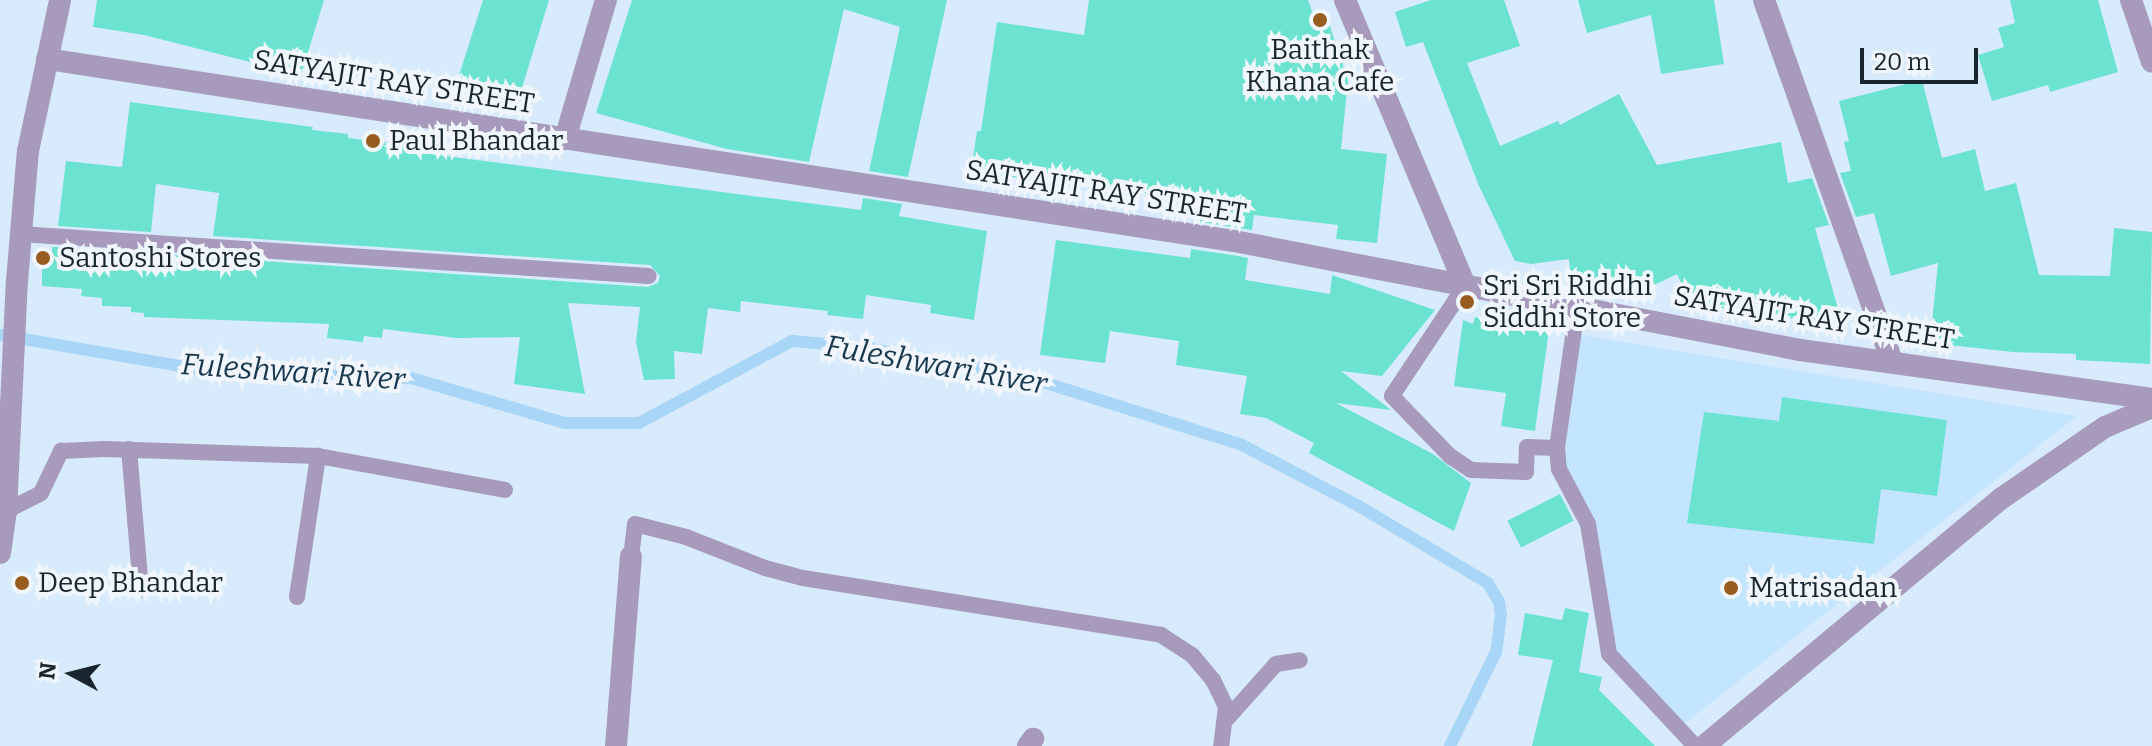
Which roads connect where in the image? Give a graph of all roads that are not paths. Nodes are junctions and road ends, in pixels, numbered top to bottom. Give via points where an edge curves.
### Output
1 (60, 0) edge
2 (606, 0) edge
3 (1345, 0) edge
4 (1764, 0) edge
5 (2131, 0) edge
6 (47, 59) junction
7 (2152, 62) edge
8 (565, 139) junction
9 (20, 234) junction
10 (649, 276) dead end
11 (1465, 286) junction
12 (1577, 309) junction
13 (1892, 361) junction
14 (2152, 399) edge
15 (2152, 407) edge
16 (1557, 448) junction
17 (129, 449) junction
18 (318, 456) junction
19 (505, 490) dead end
20 (6, 511) junction
21 (0, 553) edge
22 (631, 557) joint
23 (141, 589) dead end
24 (297, 597) dead end
25 (1300, 660) dead end
26 (1225, 721) junction
27 (616, 746) edge
28 (1221, 746) edge
29 (1695, 746) edge
30 (1704, 746) edge

1 - 6 street
2 - 8 street
3 - 11 street
4 - 13 street
5 - 7 street
6 - 8 street, SATYAJIT RAY STREET
6 - 9 street via 28,151
8 - 11 street, SATYAJIT RAY STREET via 1234,241
9 - 10 lane
9 - 20 street
11 - 12 street, SATYAJIT RAY STREET
11 - 16 lane via 1392,396 1450,456 1471,470 1526,472 1527,447
12 - 13 street, SATYAJIT RAY STREET via 1800,350
12 - 16 lane
13 - 14 street, SATYAJIT RAY STREET
15 - 30 street via 2105,427 2002,498
16 - 29 lane via 1559,469 1588,524 1609,654
17 - 18 lane
17 - 20 lane via 61,451 41,493
17 - 23 lane
18 - 19 lane
18 - 24 lane
20 - 21 street
22 - 26 lane via 635,524 803,578 1161,635 1192,655 1213,680 1226,707
22 - 27 street
25 - 26 lane via 1276,664
26 - 28 lane

